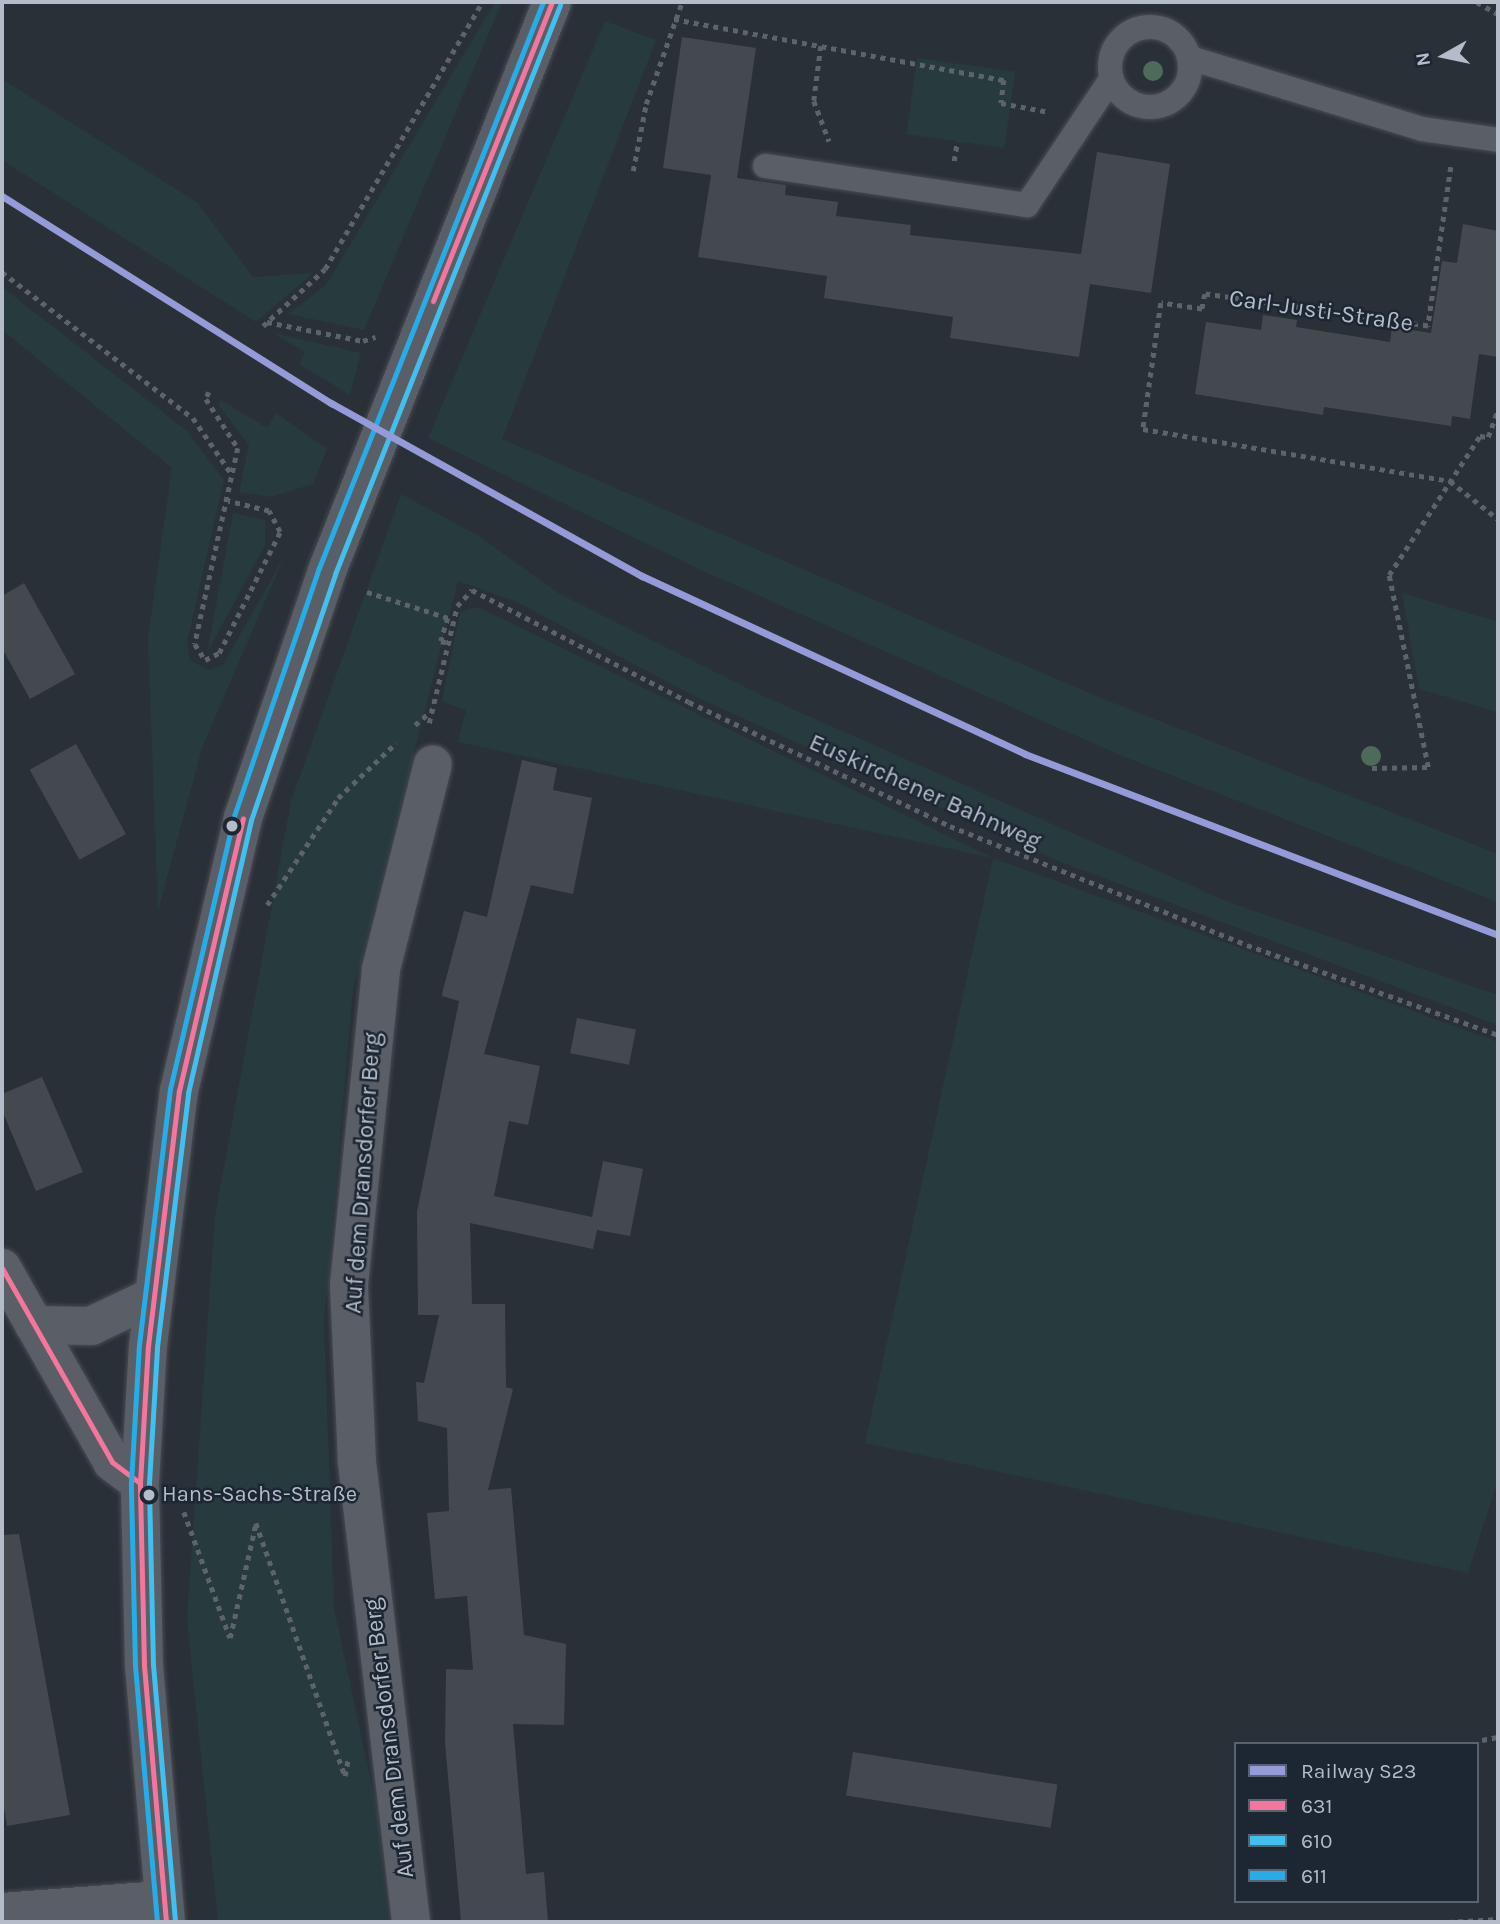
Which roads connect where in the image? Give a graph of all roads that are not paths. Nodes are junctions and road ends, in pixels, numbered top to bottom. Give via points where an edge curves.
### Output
1 (552, 2) edge
2 (1190, 58) junction
3 (1111, 79) junction
4 (1498, 140) edge
5 (765, 166) dead end
6 (433, 764) dead end
7 (2, 1268) edge
8 (153, 1296) junction
9 (34, 1325) junction
10 (140, 1483) junction
11 (164, 1911) edge
12 (2, 1912) edge
13 (411, 1922) edge

1 - 8 street via 327,571 243,818 179,1091
2 - 3 lane via 1189,79 1179,96 1160,106 1140,107 1122,97
2 - 3 lane via 1179,39 1161,28 1139,27 1121,38 1110,57
2 - 4 lane via 1455,135
3 - 5 lane via 1027,205
6 - 13 street, Auf dem Dransdorfer Berg via 381,969 349,1284 357,1462
7 - 9 street
8 - 9 street via 92,1326
8 - 10 street
9 - 10 street via 112,1462
10 - 11 street via 144,1665
11 - 12 street

